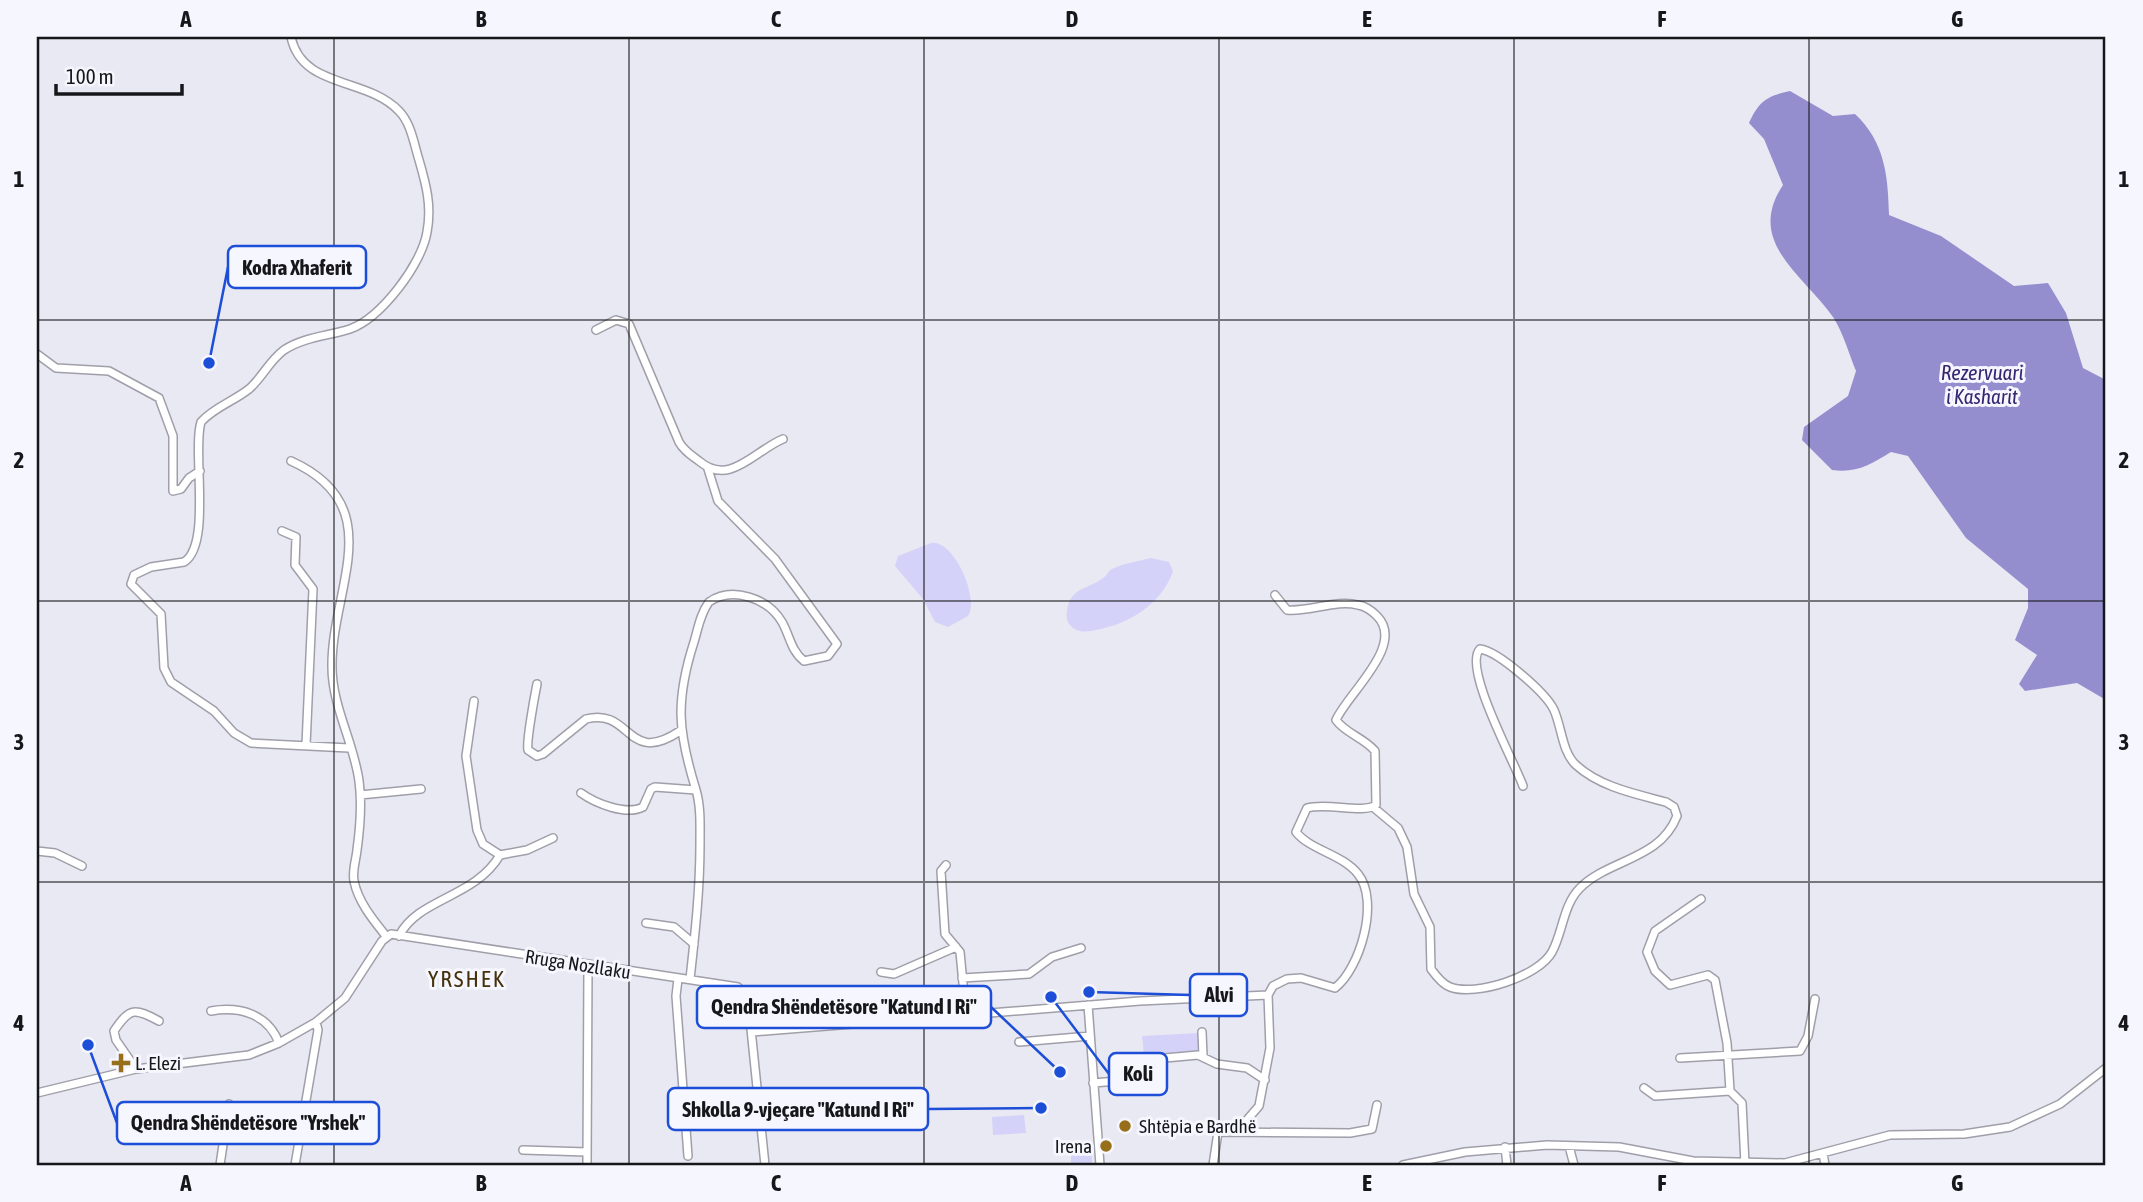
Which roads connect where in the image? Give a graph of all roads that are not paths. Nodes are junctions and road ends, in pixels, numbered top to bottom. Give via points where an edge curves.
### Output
1 (291, 37) edge
2 (596, 330) dead end
3 (37, 354) edge
4 (783, 439) dead end
5 (291, 461) dead end
6 (708, 469) junction
7 (200, 471) junction
8 (282, 531) dead end
9 (1275, 595) dead end
10 (537, 684) dead end
11 (474, 701) dead end
12 (680, 731) junction
13 (306, 745) junction
14 (349, 748) junction
15 (1523, 786) dead end
16 (421, 789) dead end
17 (696, 790) junction
18 (580, 793) dead end
19 (360, 795) junction
20 (1373, 807) junction
21 (553, 838) dead end
22 (37, 851) edge
23 (500, 855) junction
24 (947, 865) dead end
25 (82, 866) dead end
26 (1701, 900) dead end
27 (646, 923) dead end
28 (386, 936) junction
29 (399, 936) junction
30 (694, 944) junction
31 (956, 947) junction
32 (1081, 948) dead end
33 (588, 965) junction
34 (881, 972) dead end
35 (962, 978) junction
36 (678, 979) junction
37 (690, 979) junction
38 (1268, 995) junction
39 (1815, 999) dead end
40 (1088, 1005) junction
41 (211, 1011) dead end
42 (966, 1015) junction
43 (159, 1021) dead end
44 (316, 1023) junction
45 (752, 1032) junction
46 (1202, 1032) dead end
47 (1090, 1036) junction
48 (1020, 1042) dead end
49 (279, 1043) junction
50 (1728, 1054) junction
51 (1203, 1056) junction
52 (1680, 1058) dead end
53 (136, 1069) junction
54 (2106, 1069) edge
55 (1265, 1080) junction
56 (1093, 1083) junction
57 (1644, 1087) dead end
58 (1730, 1091) junction
59 (37, 1093) edge
60 (229, 1104) dead end
61 (1377, 1105) dead end
62 (1218, 1132) junction
63 (1569, 1146) junction
64 (1505, 1147) junction
65 (523, 1150) dead end
66 (587, 1152) junction
67 (1823, 1153) junction
68 (688, 1156) dead end
69 (1693, 1163) edge
70 (1745, 1164) edge
71 (220, 1165) edge
72 (295, 1165) edge
73 (587, 1165) edge
74 (765, 1165) edge
75 (1100, 1165) edge
76 (1213, 1165) edge
77 (1403, 1165) edge
78 (1507, 1165) edge
79 (1574, 1165) edge
80 (1825, 1165) edge

1 - 7 street via 307,67 379,96 400,112 428,192 426,240 400,285 372,314 348,329 285,349 247,390 205,417 198,436
2 - 6 street via 616,320 629,324 679,442
3 - 7 street via 56,368 108,371 159,398 173,436 173,491
4 - 6 street via 734,469
5 - 14 street via 329,483 349,531 332,657
6 - 12 street via 718,501 775,559 837,644 828,656 804,661 772,610 741,594 715,598 705,608 685,665
7 - 13 street via 196,543 190,559 143,569 131,584 161,614 164,668 171,682 251,743
8 - 13 street via 296,537 295,565 313,589
9 - 20 street via 1287,610 1359,604 1382,622 1386,638 1380,655 1336,720 1376,751 1377,800
10 - 12 street via 527,743 528,750 537,755 594,717 610,720 646,744 662,742
11 - 23 street via 466,756 477,830 483,844
12 - 17 street
13 - 14 street
14 - 19 street
15 - 20 street via 1504,738 1493,724 1477,669 1479,649 1496,656 1546,697 1575,764 1612,786 1667,802 1678,816 1653,847 1581,887 1552,953 1540,965 1478,989 1449,986 1431,969 1430,927 1414,894 1407,847 1398,828
16 - 19 street
17 - 18 street via 655,787 635,810 594,803
17 - 30 street via 700,886
19 - 28 street via 354,882
20 - 38 street via 1322,806 1303,812 1298,836 1359,874 1367,901 1366,926 1361,944 1335,988 1294,977 1278,982
21 - 23 street
22 - 25 street via 55,853
23 - 29 street via 485,876 409,920
24 - 31 street via 941,871 945,934
26 - 50 street via 1655,931 1647,952 1670,985 1713,975
27 - 30 street via 674,928
28 - 29 street, Rruga Nozllaku
28 - 44 street via 345,998
29 - 33 street, Rruga Nozllaku
30 - 37 street
31 - 34 street via 894,974
31 - 35 street
32 - 35 street via 1052,957 1028,974
33 - 36 street, Rruga Nozllaku
33 - 66 street
35 - 42 street
36 - 37 street, Rruga Nozllaku
36 - 68 street
37 - 45 street, Rruga Nozllaku via 743,990
38 - 40 street
38 - 55 street via 1270,1048
39 - 50 street via 1808,1036 1800,1051
40 - 42 street
40 - 47 street
41 - 49 street via 258,1016 272,1027
42 - 45 street
43 - 53 street via 137,1010 114,1031
44 - 49 street
44 - 72 street
45 - 74 street, Rruga Nozllaku
46 - 51 street
47 - 48 street
47 - 56 street
49 - 53 street via 249,1055
50 - 52 street
50 - 58 street
51 - 55 street via 1217,1064 1247,1068
51 - 56 street via 1166,1058 1154,1078
53 - 59 street
54 - 67 street via 2060,1104 2010,1128 1890,1135
55 - 62 street via 1254,1116
56 - 75 street
57 - 58 street via 1655,1096
58 - 70 street via 1742,1102
60 - 71 street
61 - 62 street via 1371,1129 1350,1133
62 - 76 street
63 - 64 street
63 - 69 street via 1619,1147
63 - 79 street
64 - 77 street
64 - 78 street
65 - 66 street
66 - 73 street
67 - 70 street via 1785,1163
67 - 80 street
69 - 70 street

